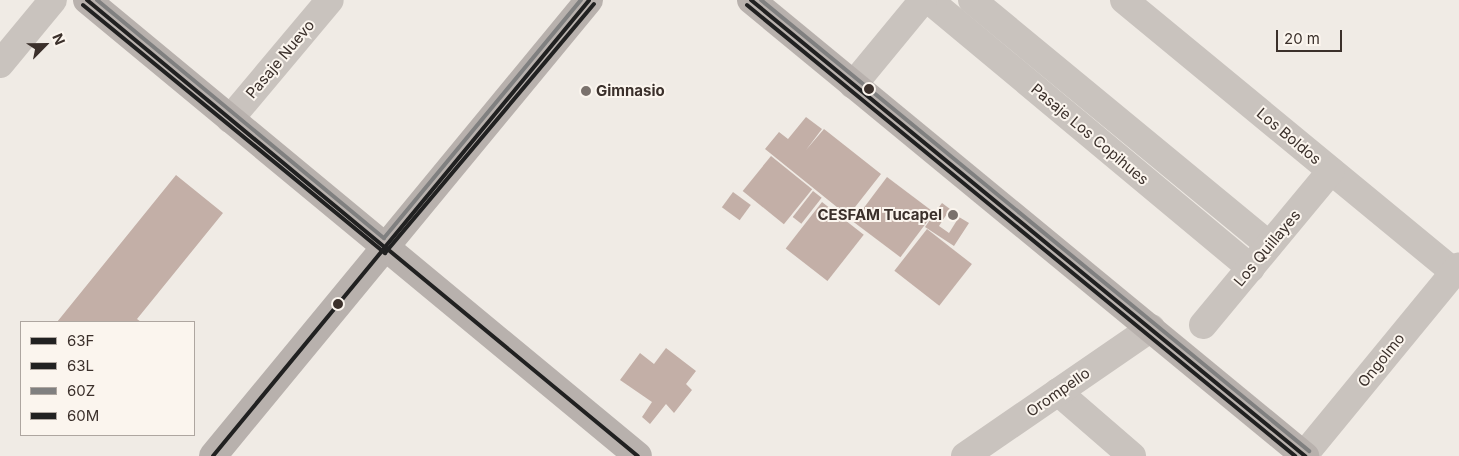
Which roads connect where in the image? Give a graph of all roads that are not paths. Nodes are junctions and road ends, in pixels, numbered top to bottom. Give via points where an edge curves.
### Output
1 (53, 0) edge
2 (87, 0) edge
3 (330, 0) edge
4 (589, 0) edge
5 (751, 0) edge
6 (924, 0) edge
7 (930, 0) edge
8 (972, 0) edge
9 (1124, 0) edge
10 (0, 64) edge
11 (853, 85) junction
12 (230, 119) junction
13 (1331, 171) junction
14 (1270, 245) junction
15 (385, 247) junction
16 (1251, 268) junction
17 (1456, 269) edge
18 (1203, 325) dead end
19 (1151, 328) junction
20 (1058, 392) junction
21 (1305, 455) edge
22 (213, 456) edge
23 (638, 456) edge
24 (966, 456) edge
25 (1132, 456) edge

1 - 10 street
2 - 12 main road
3 - 12 street, Pasaje Nuevo
4 - 15 main road
5 - 11 main road
6 - 11 street
7 - 16 street, Pasaje Los Copihues
8 - 14 street, Pasaje Los Copihues
9 - 13 street, Los Boldos
11 - 19 main road
12 - 15 main road
13 - 14 street, Los Quillayes
13 - 17 street, Los Boldos
14 - 16 street, Los Quillayes
15 - 22 main road
15 - 23 main road
16 - 18 street, Los Quillayes
17 - 21 street, Ongolmo
19 - 20 street, Orompello
19 - 21 main road
20 - 24 street, Orompello
20 - 25 street

